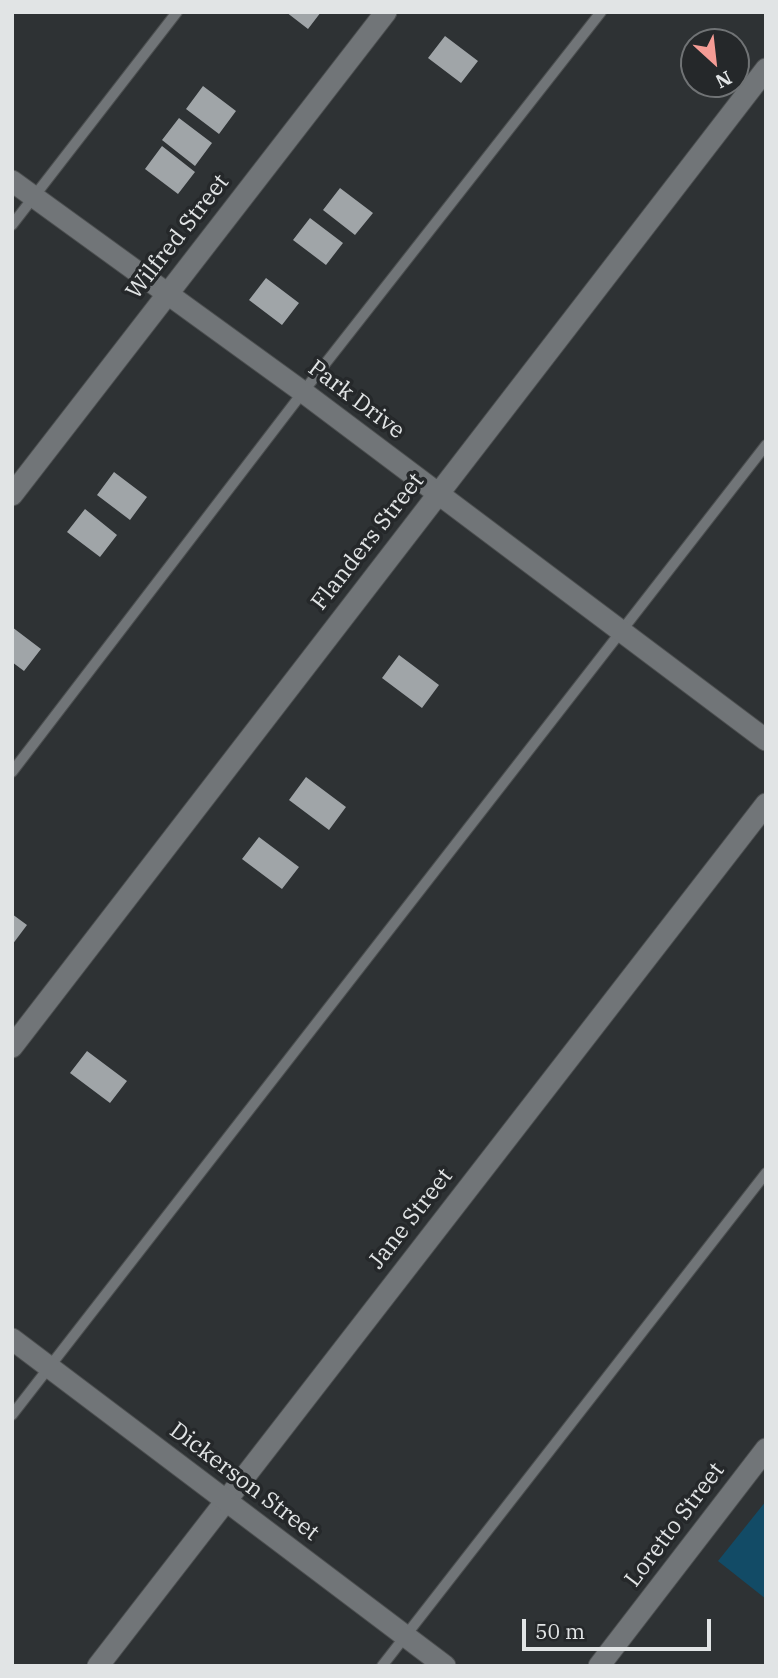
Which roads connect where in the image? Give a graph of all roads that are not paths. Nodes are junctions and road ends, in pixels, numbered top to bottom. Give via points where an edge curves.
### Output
1 (177, 12) edge
2 (386, 12) edge
3 (601, 12) edge
4 (766, 69) edge
5 (12, 181) edge
6 (34, 197) junction
7 (12, 225) edge
8 (166, 295) junction
9 (303, 392) junction
10 (766, 444) edge
11 (12, 495) edge
12 (437, 495) junction
13 (621, 632) junction
14 (766, 740) edge
15 (12, 772) edge
16 (766, 804) edge
17 (12, 1047) edge
18 (766, 1173) edge
19 (12, 1339) edge
20 (49, 1367) junction
21 (12, 1415) edge
22 (766, 1449) edge
23 (225, 1500) junction
24 (405, 1636) junction
25 (98, 1666) edge
26 (382, 1666) edge
27 (445, 1666) edge
28 (600, 1666) edge

1 - 6 lane
2 - 8 street, Wilfred Street
3 - 9 lane
4 - 12 street, Flanders Street
5 - 6 street, Park Drive
6 - 7 lane
6 - 8 street, Park Drive
8 - 9 street, Park Drive
8 - 11 street, Wilfred Street
9 - 12 street, Park Drive
9 - 15 lane
10 - 13 lane
12 - 13 street, Park Drive
12 - 17 street, Flanders Street
13 - 14 street, Park Drive
13 - 20 lane
16 - 23 street, Jane Street
18 - 24 lane
19 - 20 street, Dickerson Street
20 - 21 lane
20 - 23 street, Dickerson Street
22 - 28 street, Loretto Street
23 - 24 street, Dickerson Street
23 - 25 street, Jane Street
24 - 26 lane
24 - 27 street, Dickerson Street

